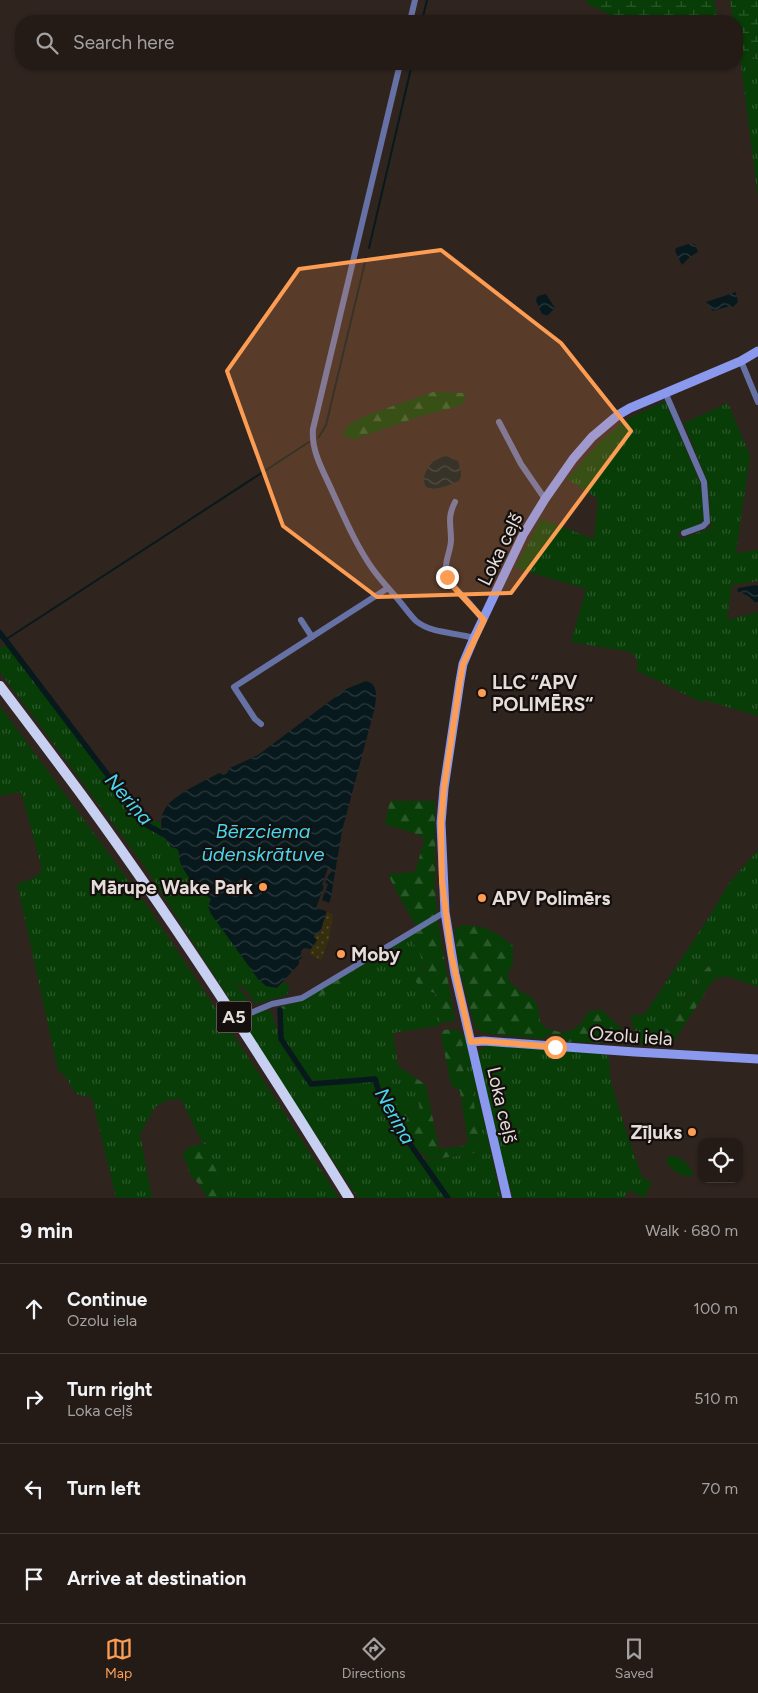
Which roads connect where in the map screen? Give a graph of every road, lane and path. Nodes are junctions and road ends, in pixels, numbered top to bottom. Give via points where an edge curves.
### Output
1 (415, 0) edge
2 (411, 15) edge
3 (399, 70) edge
4 (758, 351) edge
5 (741, 361) junction
6 (665, 392) junction
7 (758, 402) edge
8 (499, 422) dead end
9 (544, 499) junction
10 (455, 502) dead end
11 (684, 533) dead end
12 (388, 588) junction
13 (300, 620) dead end
14 (484, 620) junction
15 (312, 637) junction
16 (474, 638) junction
17 (0, 686) edge
18 (260, 724) dead end
19 (445, 912) junction
20 (236, 1019) junction
21 (471, 1042) junction
22 (758, 1059) edge
23 (349, 1198) edge
24 (507, 1198) edge

1 - 2 street
3 - 12 street via 312,440 317,458 359,548
4 - 5 main road, Loka ceļš
5 - 6 main road, Loka ceļš
5 - 7 street
6 - 9 main road, Loka ceļš via 618,415 598,432 573,459
6 - 11 street via 704,482 707,522
8 - 9 street via 520,464
9 - 14 main road, Loka ceļš via 523,535
10 - 14 street via 450,512 447,577
12 - 15 street
12 - 16 street via 425,627
13 - 15 street
14 - 16 main road, Loka ceļš
15 - 18 street via 233,684
16 - 19 main road, Loka ceļš via 463,664 444,788 441,823
17 - 20 highway, A5 via 90,806
19 - 20 street via 302,998 272,1004
19 - 21 main road, Loka ceļš via 452,960
20 - 23 highway, A5
21 - 22 main road, Ozolu iela
21 - 24 main road, Loka ceļš

